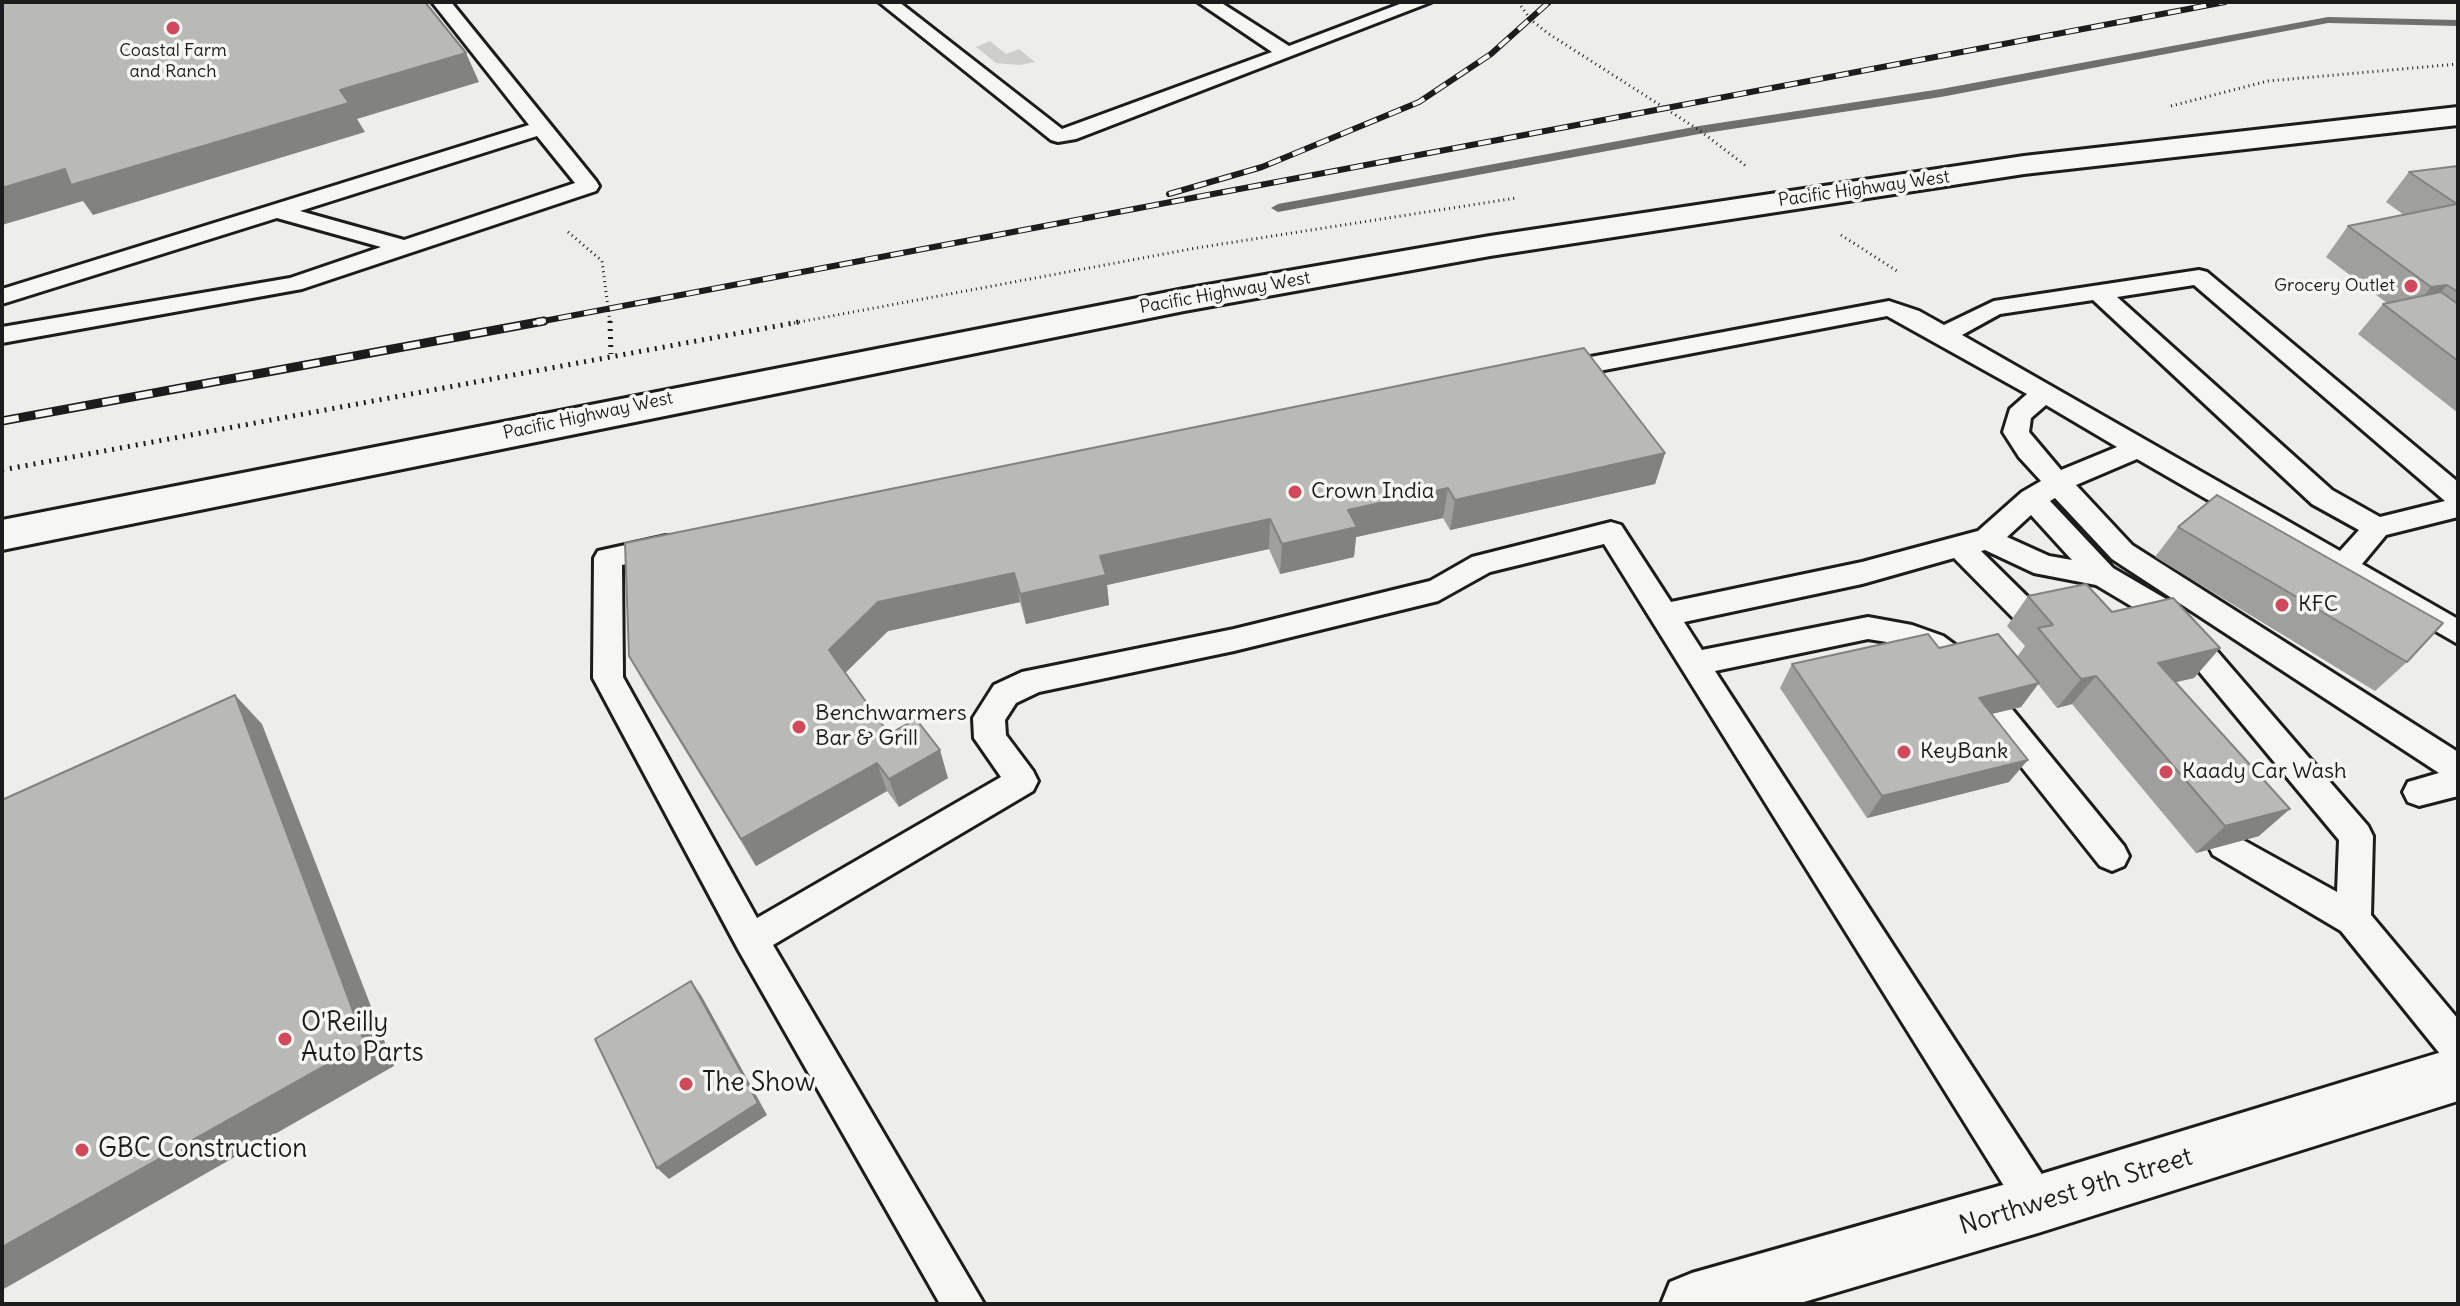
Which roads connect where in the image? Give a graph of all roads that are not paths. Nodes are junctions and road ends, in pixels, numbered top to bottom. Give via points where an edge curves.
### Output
1 (441, 2) edge
2 (888, 2) edge
3 (1207, 2) edge
4 (1422, 2) edge
5 (1287, 53) junction
6 (2458, 116) edge
7 (542, 128) junction
8 (276, 211) junction
9 (405, 247) junction
10 (2097, 291) junction
11 (2, 297) edge
12 (2, 335) edge
13 (1944, 335) junction
14 (1525, 377) edge
15 (2044, 393) junction
16 (2140, 448) junction
17 (2059, 483) junction
18 (2458, 497) edge
19 (2032, 499) junction
20 (2458, 507) edge
21 (2377, 528) junction
22 (2, 535) edge
23 (685, 542) edge
24 (1974, 543) junction
25 (2343, 566) junction
26 (2103, 575) junction
27 (1664, 615) junction
28 (2033, 620) edge
29 (2458, 633) edge
30 (1695, 663) junction
31 (1957, 664) edge
32 (1996, 712) edge
33 (2458, 769) edge
34 (2458, 782) edge
35 (2419, 792) dead end
36 (2225, 845) edge
37 (2112, 856) dead end
38 (2353, 920) junction
39 (751, 940) junction
40 (2458, 1047) edge
41 (2458, 1074) edge
42 (2038, 1204) junction
43 (1720, 1300) edge
44 (963, 1304) edge

1 - 7 lane
2 - 5 lane via 1058,136
3 - 5 lane
4 - 5 lane
6 - 22 main road, Pacific Highway West via 2040,163 1490,246 723,389
7 - 8 lane
7 - 9 lane via 588,186
8 - 9 lane
8 - 11 lane
9 - 12 lane via 294,284
10 - 13 lane via 1994,308
10 - 18 lane via 2199,277
10 - 21 lane via 2322,497
13 - 14 lane via 1889,308 1867,309
13 - 15 lane
15 - 16 lane
15 - 17 lane via 2019,415 2016,432
16 - 17 lane
16 - 25 lane
17 - 19 lane
17 - 33 lane via 2122,552
19 - 24 lane
19 - 26 lane
20 - 21 lane
21 - 25 lane
23 - 39 lane via 608,558 608,678
24 - 26 lane via 2044,566
24 - 27 lane
24 - 28 lane
25 - 29 lane
26 - 38 lane via 2168,614 2356,836
27 - 30 lane
27 - 39 lane via 1611,532 1482,564 1438,590 1234,640 1033,681 1005,694 989,718 990,738 1022,781
30 - 31 lane via 1868,628 1932,644
30 - 42 lane
32 - 37 lane
34 - 35 lane
36 - 38 lane
38 - 40 lane
39 - 44 lane
41 - 42 main road, Northwest 9th Street
42 - 43 main road, Northwest 9th Street

